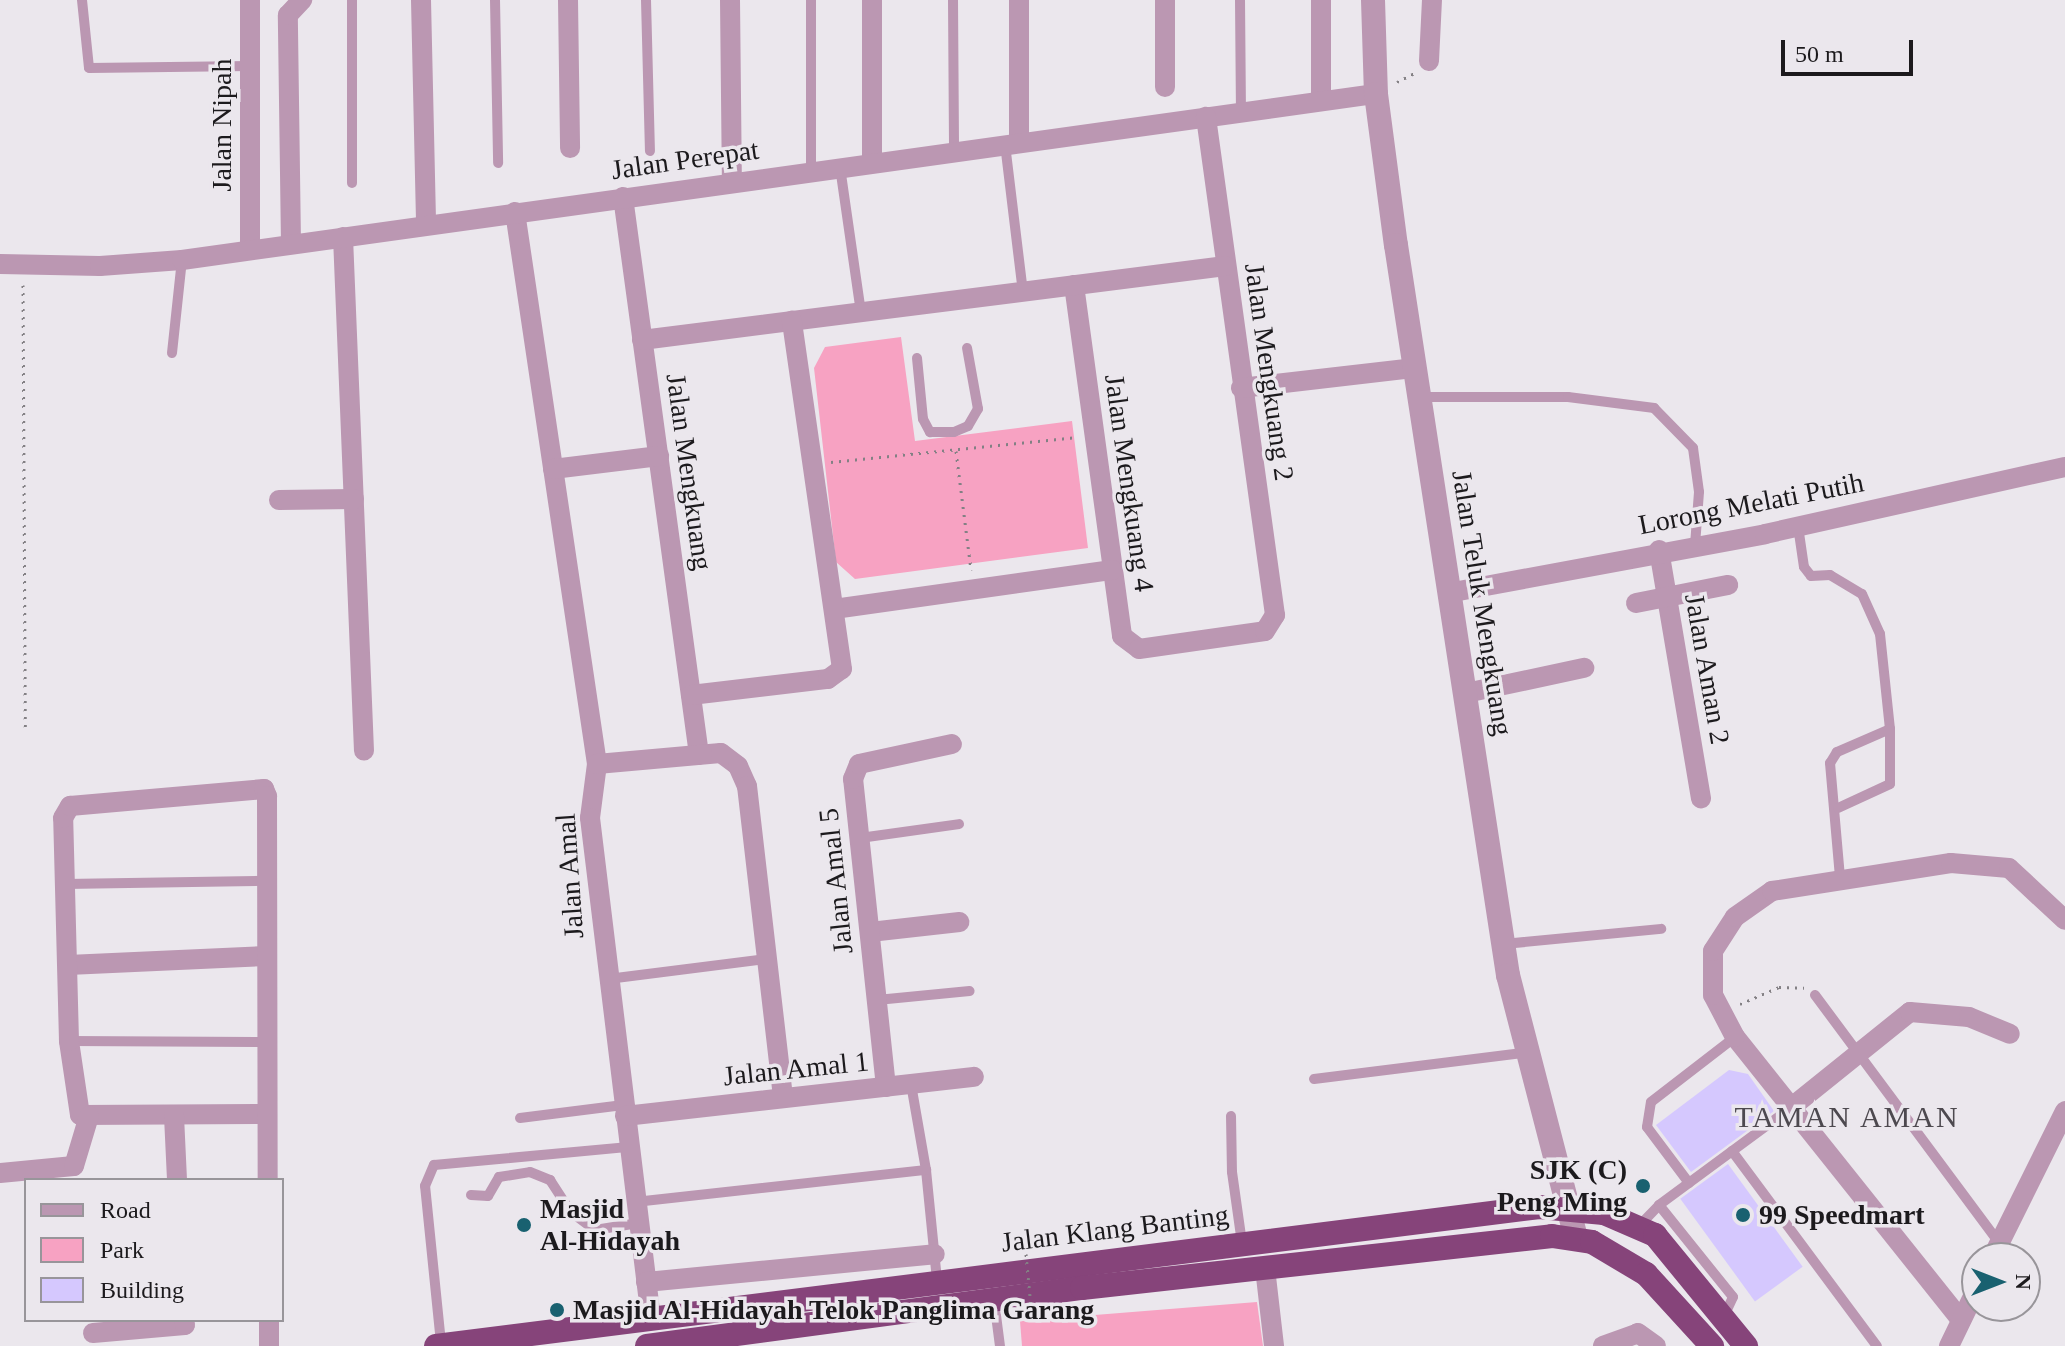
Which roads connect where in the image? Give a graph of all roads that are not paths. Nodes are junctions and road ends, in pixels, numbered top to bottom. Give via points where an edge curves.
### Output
1 (82, 0) edge
2 (250, 0) edge
3 (352, 0) edge
4 (421, 0) edge
5 (495, 0) edge
6 (568, 0) edge
7 (646, 0) edge
8 (730, 0) edge
9 (811, 0) edge
10 (872, 0) edge
11 (953, 0) edge
12 (1019, 0) edge
13 (1165, 0) edge
14 (1240, 0) edge
15 (1321, 0) edge
16 (1373, 0) edge
17 (1432, 0) edge
18 (298, 2) edge
19 (1429, 61) road end
20 (250, 66) junction
21 (1165, 87) dead end
22 (1376, 94) junction
23 (1321, 101) junction
24 (1241, 112) junction
25 (1206, 117) junction
26 (1012, 144) junction
27 (570, 148) dead end
28 (650, 151) dead end
29 (954, 152) junction
30 (498, 163) dead end
31 (872, 163) junction
32 (840, 167) junction
33 (811, 171) junction
34 (732, 182) junction
35 (352, 183) dead end
36 (623, 197) junction
37 (515, 212) junction
38 (426, 225) junction
39 (343, 237) junction
40 (291, 244) junction
41 (250, 250) junction
42 (182, 260) junction
43 (0, 264) edge
44 (1225, 266) junction
45 (1074, 285) junction
46 (1023, 292) junction
47 (861, 312) junction
48 (792, 321) junction
49 (642, 340) junction
50 (967, 348) dead end
51 (172, 353) dead end
52 (917, 358) dead end
53 (1415, 368) junction
54 (1241, 388) junction
55 (1419, 397) junction
56 (659, 456) junction
57 (2065, 467) edge
58 (553, 469) junction
59 (354, 499) junction
60 (279, 500) dead end
61 (1798, 526) junction
62 (1695, 545) junction
63 (1659, 550) junction
64 (1112, 570) junction
65 (1728, 585) dead end
66 (1448, 593) junction
67 (1667, 597) junction
68 (1636, 603) dead end
69 (834, 609) junction
70 (1265, 631) joint
71 (1584, 668) dead end
72 (1466, 693) junction
73 (691, 695) junction
74 (1890, 729) junction
75 (952, 744) dead end
76 (364, 751) dead end
77 (699, 755) junction
78 (597, 764) junction
79 (1701, 798) dead end
80 (1838, 808) junction
81 (959, 824) dead end
82 (860, 838) junction
83 (1840, 877) junction
84 (266, 881) junction
85 (65, 884) junction
86 (2065, 920) edge
87 (959, 922) dead end
88 (1661, 929) dead end
89 (870, 932) junction
90 (1503, 944) junction
91 (266, 956) junction
92 (768, 959) junction
93 (68, 965) junction
94 (606, 979) junction
95 (970, 991) dead end
96 (1815, 995) road end
97 (877, 1000) junction
98 (2010, 1034) dead end
99 (1735, 1037) junction
100 (69, 1041) junction
101 (267, 1042) junction
102 (1524, 1053) junction
103 (1859, 1053) junction
104 (974, 1077) dead end
105 (1314, 1079) dead end
106 (911, 1084) junction
107 (886, 1087) junction
108 (783, 1098) junction
109 (1793, 1106) junction
110 (624, 1110) junction
111 (2065, 1111) edge
112 (267, 1114) junction
113 (89, 1116) junction
114 (174, 1116) junction
115 (1231, 1116) dead end
116 (520, 1118) dead end
117 (629, 1147) junction
118 (1732, 1151) junction
119 (926, 1170) junction
120 (0, 1173) edge
121 (177, 1178) edge
122 (268, 1178) edge
123 (1689, 1183) junction
124 (471, 1195) dead end
125 (635, 1202) junction
126 (1659, 1205) junction
127 (1569, 1209) junction
128 (638, 1223) junction
129 (1639, 1226) junction
130 (1576, 1237) junction
131 (1989, 1242) edge
132 (2000, 1242) edge
133 (1242, 1243) junction
134 (935, 1254) junction
135 (1265, 1268) junction
136 (937, 1281) junction
137 (646, 1282) junction
138 (994, 1300) junction
139 (1725, 1314) junction
140 (651, 1319) junction
141 (1961, 1320) joint
142 (184, 1322) edge
143 (269, 1322) edge
144 (93, 1333) dead end
145 (762, 1339) edge
146 (269, 1346) edge
147 (439, 1346) edge
148 (647, 1346) edge
149 (1000, 1346) edge
150 (1274, 1346) edge
151 (1603, 1346) edge
152 (1656, 1346) edge
153 (1712, 1346) edge
154 (1746, 1346) edge
155 (1877, 1346) edge
156 (1949, 1346) edge

1 - 20 lane via 89,68
2 - 20 street, Jalan Nipah
3 - 35 lane
4 - 38 street
5 - 30 lane
6 - 27 street
7 - 28 lane
8 - 34 street
9 - 33 lane
10 - 31 street
11 - 29 lane
12 - 26 street
13 - 21 street
14 - 24 lane
15 - 23 street
16 - 22 street, Jalan Teluk Mengkuang
17 - 19 street
18 - 40 street via 288,15
20 - 41 street, Jalan Nipah
22 - 23 street, Jalan Perepat
22 - 53 street, Jalan Teluk Mengkuang
23 - 24 street, Jalan Perepat
24 - 25 street, Jalan Perepat
25 - 26 street, Jalan Perepat
25 - 44 street, Jalan Mengkuang 2
26 - 29 street, Jalan Perepat
26 - 46 lane
29 - 31 street, Jalan Perepat
31 - 32 street, Jalan Perepat
32 - 33 street, Jalan Perepat
32 - 47 lane
33 - 34 street, Jalan Perepat
34 - 36 street, Jalan Perepat
36 - 37 street, Jalan Perepat
36 - 49 street, Jalan Mengkuang
37 - 38 street, Jalan Perepat
37 - 58 street
38 - 39 street, Jalan Perepat
39 - 40 street, Jalan Perepat
39 - 59 street
40 - 41 street, Jalan Perepat
41 - 42 street, Jalan Perepat
42 - 43 street, Jalan Perepat
42 - 51 lane
44 - 45 street
44 - 54 street, Jalan Mengkuang 2
45 - 46 street
45 - 64 street, Jalan Mengkuang 4
46 - 47 street
47 - 48 street
48 - 49 street
48 - 69 street
49 - 56 street, Jalan Mengkuang
50 - 52 lane via 978,409 968,426 954,432 930,432 923,419
53 - 54 street
53 - 55 street, Jalan Teluk Mengkuang
54 - 70 street, Jalan Mengkuang 2 via 1275,615
55 - 62 lane via 1568,397 1654,408 1693,448 1699,492
55 - 66 street, Jalan Teluk Mengkuang
56 - 58 street
56 - 73 street, Jalan Mengkuang
57 - 61 street, Lorong Melati Putih
58 - 78 street
59 - 60 street
59 - 76 street
61 - 62 street, Lorong Melati Putih
61 - 74 lane via 1804,567 1811,576 1830,575 1862,594 1880,634
62 - 63 street, Lorong Melati Putih
63 - 66 street, Lorong Melati Putih
63 - 67 street, Jalan Aman 2
64 - 69 street
64 - 70 street, Jalan Mengkuang 4 via 1122,636 1139,649
65 - 67 street
66 - 72 street, Jalan Teluk Mengkuang
67 - 68 street
67 - 79 street, Jalan Aman 2
69 - 73 street via 842,669 837,676
71 - 72 street
72 - 90 street, Jalan Teluk Mengkuang
73 - 77 street, Jalan Mengkuang
74 - 80 lane via 1890,784
74 - 80 lane via 1837,752 1830,763
75 - 82 street, Jalan Amal 5 via 859,764 853,779
77 - 78 street, Jalan Amal
77 - 92 street, Jalan Amal via 721,753 738,766 747,786
78 - 94 street, Jalan Amal via 590,818
80 - 83 lane
81 - 82 lane
82 - 89 street, Jalan Amal 5
83 - 86 street via 1951,863 2009,868
83 - 99 street via 1772,891 1735,917 1713,951 1717,1004
84 - 85 lane
84 - 85 street via 264,789 70,806 63,818
84 - 91 street
85 - 93 street
87 - 89 street
88 - 90 lane
89 - 97 street, Jalan Amal 5
90 - 102 street, Jalan Teluk Mengkuang
91 - 93 street
91 - 101 street
92 - 94 lane
92 - 108 street, Jalan Amal
93 - 100 street
94 - 110 street, Jalan Amal
95 - 97 lane
96 - 103 lane
97 - 107 street, Jalan Amal 5
98 - 103 street via 1953,1014 1910,1012
99 - 109 street
99 - 123 lane via 1651,1102 1647,1127
100 - 101 lane
100 - 113 street via 80,1115
101 - 112 street
102 - 105 lane
102 - 127 street, Jalan Teluk Mengkuang
103 - 109 street
103 - 131 lane
104 - 106 street, Jalan Amal 1
106 - 107 street, Jalan Amal 1
106 - 119 lane
107 - 108 street, Jalan Amal 1
108 - 110 street, Jalan Amal 1
109 - 118 lane
109 - 141 street
110 - 116 lane
110 - 117 street, Jalan Amal
111 - 132 street
112 - 114 street
112 - 122 street
113 - 114 street
113 - 120 street via 74,1166
114 - 121 street
115 - 133 lane
117 - 125 street, Jalan Amal
117 - 147 lane via 434,1165 425,1186
118 - 123 lane
118 - 155 lane
119 - 125 lane
119 - 134 lane
123 - 126 lane
124 - 128 lane via 488,1196 499,1177 530,1172 550,1180 571,1212 595,1230
125 - 128 street, Jalan Amal
126 - 129 lane
126 - 139 lane via 1733,1297
127 - 129 highway, Jalan Klang Banting via 1604,1213
127 - 130 street, Jalan Teluk Mengkuang
127 - 133 highway, Jalan Klang Banting via 1511,1209
128 - 137 street, Jalan Amal
129 - 139 highway, Jalan Klang Banting via 1665,1245
130 - 135 highway, Jalan Klang Banting
130 - 153 highway via 1646,1274
133 - 136 highway, Jalan Klang Banting
134 - 136 lane
134 - 137 street
135 - 138 highway, Jalan Klang Banting
135 - 150 street
136 - 140 highway, Jalan Klang Banting
137 - 140 street, Jalan Amal
138 - 145 highway, Jalan Klang Banting
138 - 149 lane
139 - 154 highway, Jalan Klang Banting
140 - 147 highway, Jalan Klang Banting
141 - 156 street
142 - 144 street
143 - 146 street
145 - 148 highway, Jalan Klang Banting
151 - 152 street via 1638,1333

